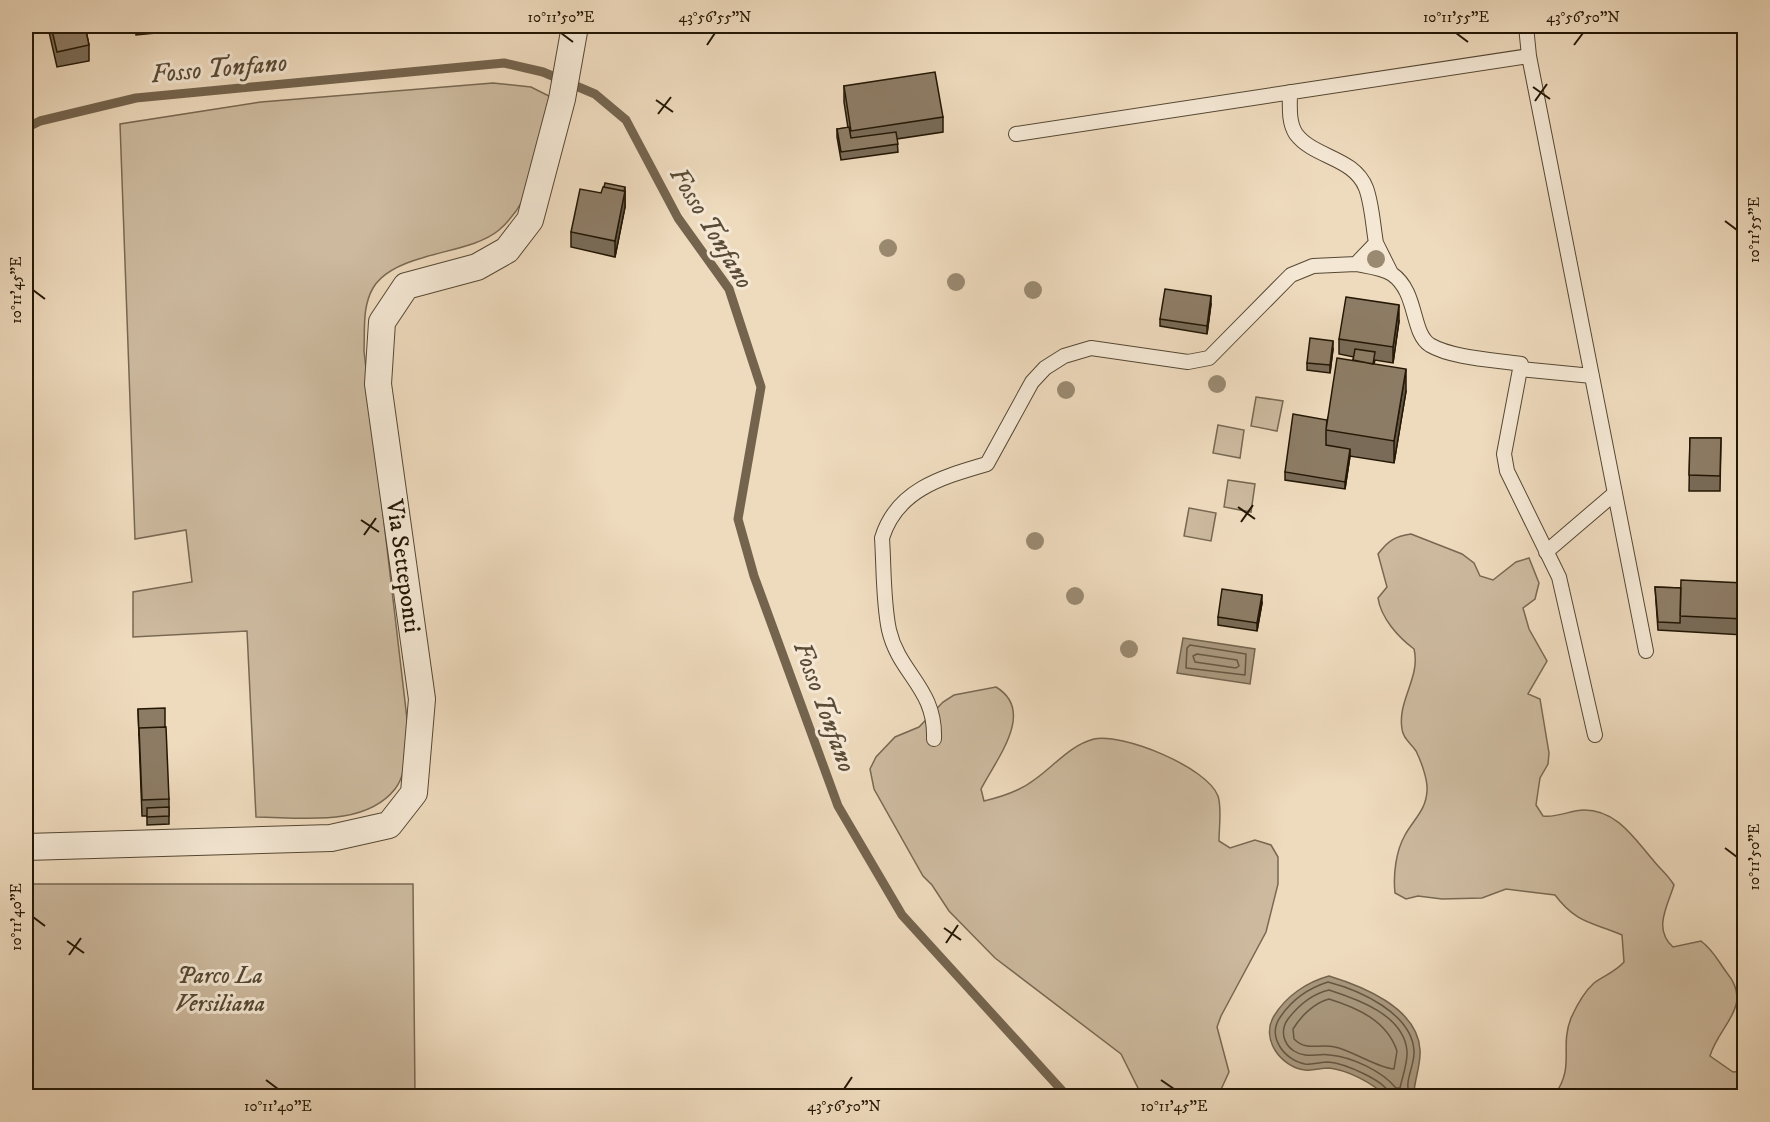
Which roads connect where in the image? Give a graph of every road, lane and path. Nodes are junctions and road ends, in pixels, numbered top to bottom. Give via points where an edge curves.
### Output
1 (575, 26) edge
2 (1526, 26) edge
3 (1529, 56) junction
4 (1290, 92) junction
5 (1016, 134) dead end
6 (1376, 243) junction
7 (1356, 264) junction
8 (1391, 273) junction
9 (1520, 369) junction
10 (1592, 376) junction
11 (1615, 493) junction
12 (1546, 552) junction
13 (1646, 651) dead end
14 (1595, 735) dead end
15 (934, 739) dead end
16 (26, 847) edge

1 - 16 street, Via Setteponti via 562,99 530,220 507,250 477,267 406,286 382,322 378,384 422,699 414,793 389,825 331,838
2 - 3 lane
3 - 4 lane
3 - 10 lane
4 - 5 lane
4 - 6 lane via 1296,134 1352,169 1366,187
6 - 7 lane
6 - 8 lane
7 - 8 lane
7 - 15 lane via 1313,266 1291,275 1209,358 1188,362 1091,348 1064,356 1032,382 987,464 943,477 915,490 902,502 882,538 890,631 931,706
8 - 9 lane via 1411,296 1420,336 1429,344 1444,351 1521,364
9 - 10 lane
9 - 12 lane via 1504,454 1507,471
10 - 11 lane
11 - 12 lane
11 - 13 lane
12 - 14 lane via 1559,577

